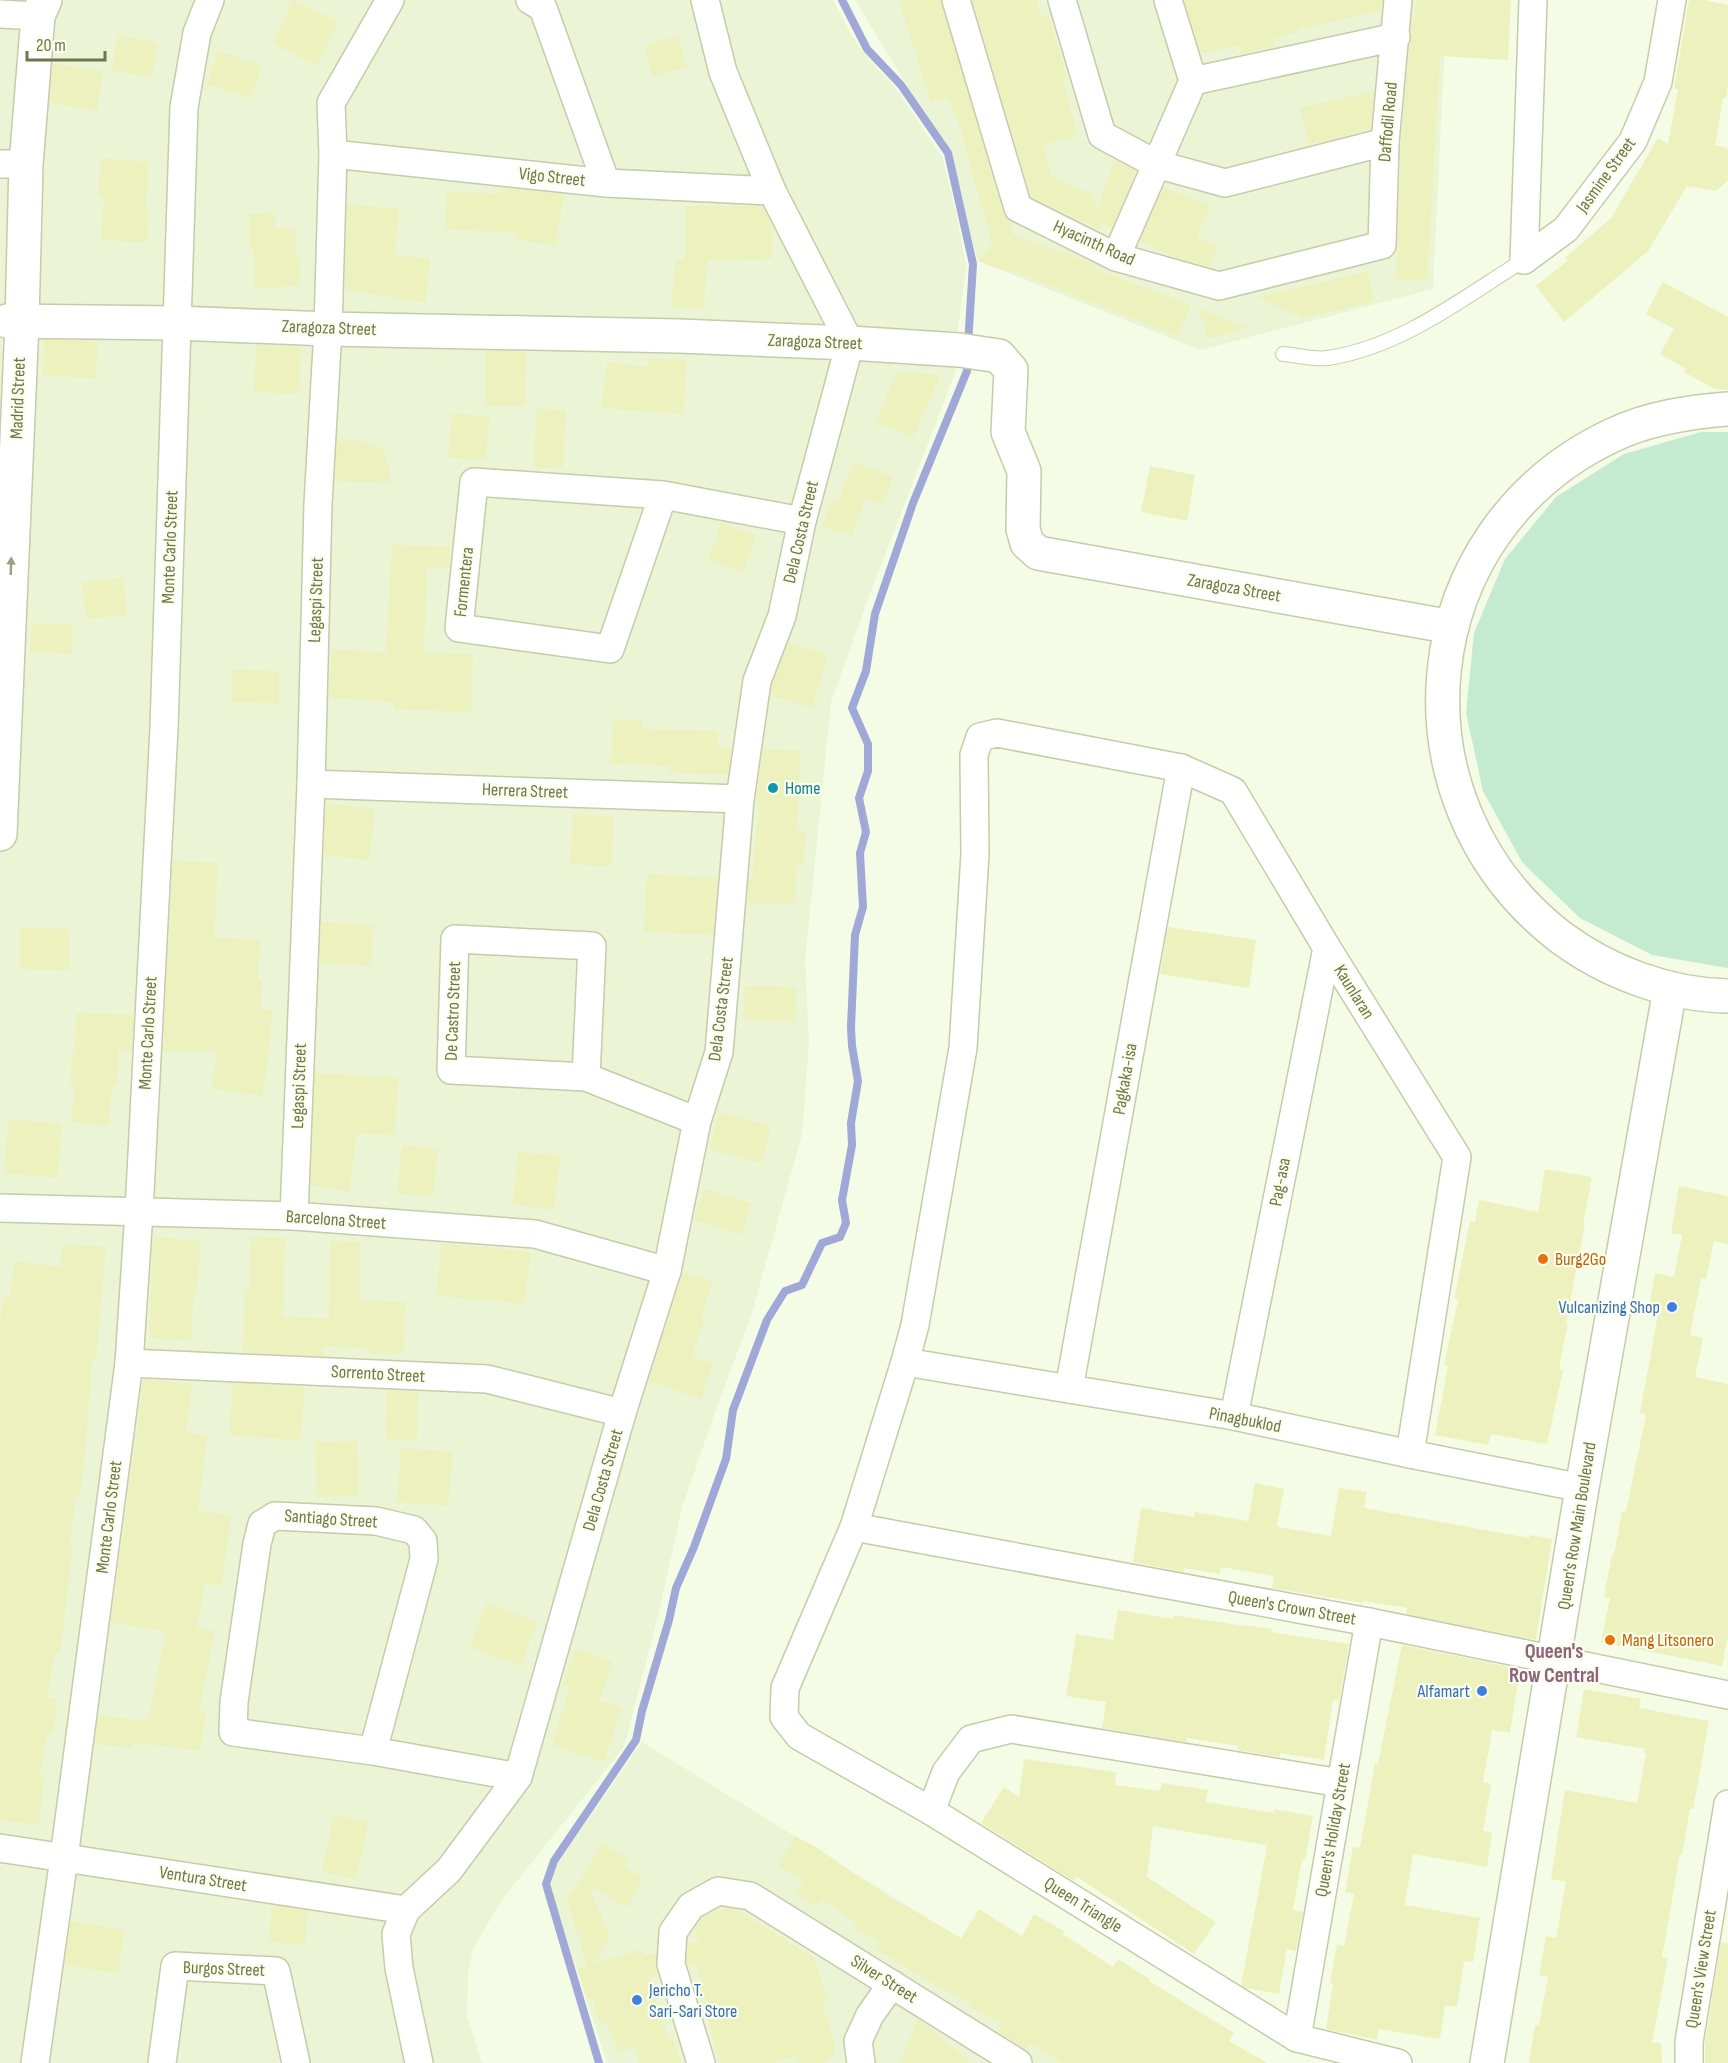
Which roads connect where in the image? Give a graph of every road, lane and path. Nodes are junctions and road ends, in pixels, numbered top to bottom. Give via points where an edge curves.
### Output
1 (210, 0) edge
2 (390, 0) edge
3 (530, 0) edge
4 (705, 0) edge
5 (956, 0) edge
6 (1062, 0) edge
7 (1168, 0) edge
8 (1398, 0) edge
9 (1533, 0) edge
10 (1672, 0) edge
11 (27, 9) edge
12 (1396, 37) junction
13 (1193, 81) junction
14 (1385, 142) junction
15 (333, 154) junction
16 (12, 164) edge
17 (1156, 164) junction
18 (606, 183) junction
19 (772, 191) junction
20 (1382, 244) joint
21 (1116, 257) junction
22 (1524, 260) junction
23 (9, 321) edge
24 (177, 323) junction
25 (328, 329) junction
26 (850, 342) junction
27 (1283, 354) dead end
28 (1728, 409) edge
29 (0, 446) edge
30 (663, 495) junction
31 (802, 521) junction
32 (1452, 627) junction
33 (1181, 768) junction
34 (310, 784) junction
35 (740, 799) junction
36 (1, 802) edge
37 (0, 834) edge
38 (1327, 948) junction
39 (1670, 989) junction
40 (1728, 996) edge
41 (586, 1077) junction
42 (697, 1121) junction
43 (0, 1208) edge
44 (140, 1212) junction
45 (294, 1216) junction
46 (667, 1271) junction
47 (905, 1362) junction
48 (129, 1363) junction
49 (1069, 1389) junction
50 (622, 1413) junction
51 (1234, 1416) junction
52 (1410, 1454) junction
53 (1582, 1488) junction
54 (854, 1527) junction
55 (1370, 1622) junction
56 (1555, 1659) junction
57 (1728, 1695) edge
58 (373, 1751) junction
59 (518, 1777) junction
60 (1341, 1784) junction
61 (1728, 1804) edge
62 (931, 1811) junction
63 (0, 1848) edge
64 (64, 1858) junction
65 (406, 1910) junction
66 (892, 1984) junction
67 (1297, 2038) junction
68 (35, 2063) edge
69 (162, 2063) edge
70 (296, 2063) edge
71 (419, 2063) edge
72 (701, 2063) edge
73 (861, 2063) edge
74 (1018, 2063) edge
75 (1398, 2063) edge
76 (1487, 2063) edge
77 (1689, 2063) edge

1 - 24 street, Monte Carlo Street via 197,33 184,107
2 - 15 street, Legaspi Street via 332,103
3 - 18 street via 543,8
4 - 19 street via 723,72
5 - 21 street, Hyacinth Road via 1017,208
6 - 17 street via 1102,135
7 - 13 street
8 - 12 street, Daffodil Road
9 - 22 street
10 - 22 street, Jasmine Street via 1658,82 1633,141 1566,229
11 - 16 street, Madrid Street
12 - 13 street
12 - 14 street, Daffodil Road
13 - 17 street
14 - 17 street via 1225,183
14 - 20 street, Daffodil Road
15 - 18 street, Vigo Street
15 - 25 street, Legaspi Street
16 - 23 street, Madrid Street
17 - 21 street
18 - 19 street, Vigo Street
19 - 26 street
20 - 21 street, Hyacinth Road via 1219,286
22 - 27 lane via 1419,326 1359,351 1326,358
23 - 24 street, Zaragoza Street
23 - 29 street, Madrid Street
36 -> 23 street, Madrid Street
24 - 25 street, Zaragoza Street
24 - 44 street, Monte Carlo Street via 164,728
25 - 26 street, Zaragoza Street
25 - 34 street, Legaspi Street via 318,504
26 - 31 street, Dela Costa Street
26 - 32 street, Zaragoza Street via 999,356 1011,370 1008,432 1024,471 1023,529 1027,543 1038,554
28 - 32 street via 1655,420 1614,435 1576,455 1541,482 1511,512 1485,547
30 - 30 street, Formentera via 474,482 459,628 610,649
30 - 31 street, Formentera
31 - 35 street, Dela Costa Street via 782,616 757,681
32 - 39 street via 1443,672 1442,717 1461,807 1481,848 1507,886 1575,948 1615,970
33 - 38 street, Kaunlaran via 1233,791
33 - 47 street, Kaunlaran via 997,732 980,737 974,755 975,854 963,1048 915,1325
33 - 49 street, Pagkaka-isa
34 - 35 street, Herrera Street
34 - 45 street, Legaspi Street
35 - 42 street, Dela Costa Street via 719,1052
36 - 37 street, Madrid Street
38 - 51 street, Pag-asa
38 - 52 street, Kaunlaran via 1457,1157
39 - 40 street
39 - 53 street, Queen's Row Main Boulevard
41 - 41 street, De Castro Street via 592,946 455,939 451,1070
41 - 42 street, De Castro Street
42 - 46 street, Dela Costa Street
43 - 44 street, Barcelona Street
44 - 45 street, Barcelona Street
44 - 48 street, Monte Carlo Street
45 - 46 street, Barcelona Street via 535,1234
46 - 50 street, Dela Costa Street
47 - 49 street, Pinagbuklod
47 - 54 street
48 - 50 street, Sorrento Street via 488,1379
48 - 64 street, Monte Carlo Street
49 - 51 street, Pinagbuklod
50 - 59 street, Dela Costa Street
51 - 52 street, Pinagbuklod
52 - 53 street, Pinagbuklod
53 - 56 street, Queen's Row Main Boulevard
54 - 55 street, Queen's Crown Street
54 - 62 street, Queen Triangle via 785,1688 784,1717 799,1736
55 - 56 street, Queen's Crown Street
55 - 60 street, Queen's Holiday Street
56 - 57 street, Queen's Crown Street
56 - 76 street, Queen's Row Main Boulevard
58 - 58 street, Santiago Street via 233,1732 257,1544 262,1524 275,1515 376,1521 414,1530 423,1541 423,1559
58 - 59 street, Santiago Street
59 - 65 street, Dela Costa Street via 449,1870
60 - 62 street via 1011,1730 971,1739 946,1772
60 - 67 street, Queen's Holiday Street
61 - 77 street, Queen's View Street via 1689,2042
62 - 67 street, Queen Triangle
63 - 64 street, Ventura Street
64 - 65 street, Ventura Street
64 - 68 street, Monte Carlo Street
65 - 71 street, Dela Costa Street via 396,1935
66 - 72 street, Silver Street via 750,1896 718,1891 691,1906 673,1932 671,1964
66 - 73 street via 870,2015 858,2042
66 - 74 street, Silver Street
67 - 75 street, Queen Triangle
69 - 70 street, Burgos Street via 175,1966 276,1971

